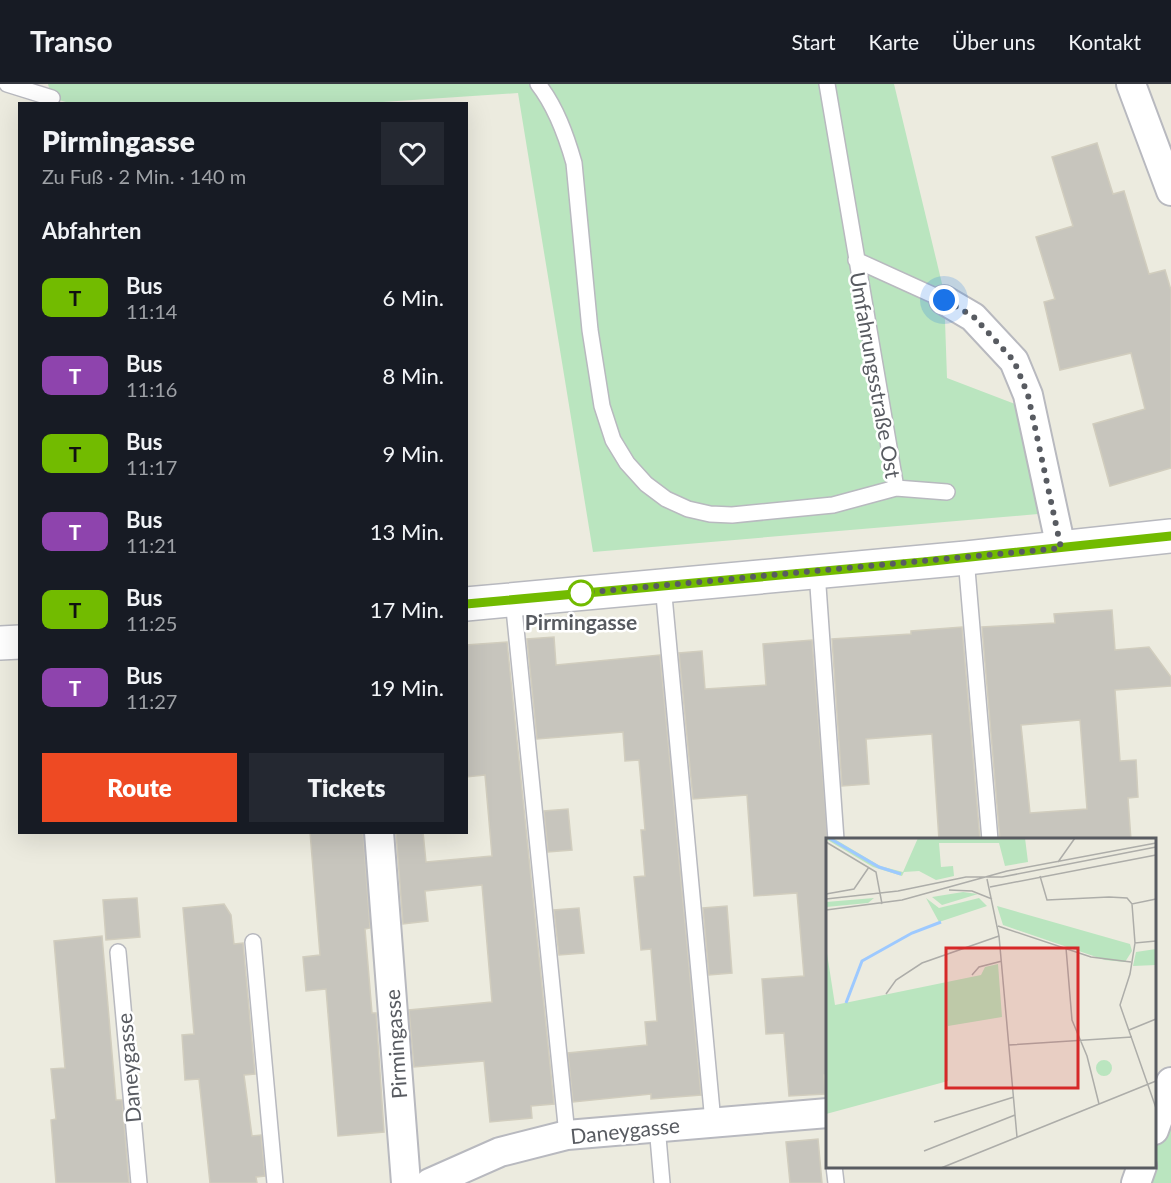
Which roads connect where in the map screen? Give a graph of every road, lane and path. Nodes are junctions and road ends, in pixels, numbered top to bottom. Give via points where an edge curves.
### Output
1 (7, 84) edge
2 (538, 84) edge
3 (827, 84) edge
4 (1136, 86) edge
5 (52, 98) dead end
6 (1171, 191) edge
7 (856, 260) junction
8 (944, 300) joint
9 (896, 488) junction
10 (947, 492) dead end
11 (1171, 536) edge
12 (1061, 548) junction
13 (966, 558) junction
14 (817, 572) junction
15 (663, 585) junction
16 (513, 599) junction
17 (468, 604) edge
18 (18, 642) edge
19 (0, 643) edge
20 (378, 834) edge
21 (836, 838) edge
22 (990, 838) edge
23 (254, 942) dead end
24 (118, 952) dead end
25 (1165, 1085) edge
26 (826, 1113) edge
27 (712, 1122) junction
28 (657, 1126) junction
29 (1156, 1126) edge
30 (567, 1135) junction
31 (834, 1168) edge
32 (1142, 1168) edge
33 (139, 1183) edge
34 (275, 1183) edge
35 (406, 1183) edge
36 (430, 1183) edge
37 (662, 1183) edge
38 (836, 1183) edge
39 (1136, 1183) edge

1 - 5 lane
2 - 9 lane, Umfahrungsstraße Ost via 555,111 574,163 590,330 602,406 613,440 627,463 666,499 710,514 833,505
3 - 7 lane, Umfahrungsstraße Ost
4 - 6 street
7 - 8 lane
7 - 9 lane, Umfahrungsstraße Ost
8 - 12 street via 973,316 1014,361 1028,395
9 - 10 lane
11 - 12 street
12 - 13 street
13 - 14 street
13 - 22 lane
14 - 15 street
14 - 21 lane
15 - 16 street
15 - 27 lane
16 - 17 street
16 - 30 lane
18 - 19 street
20 - 35 street, Pirmingasse
23 - 34 lane
24 - 33 lane, Daneygasse
25 - 29 street
26 - 27 street, Daneygasse
27 - 28 street, Daneygasse
28 - 30 street, Daneygasse
28 - 37 lane
30 - 36 street, Daneygasse via 500,1152
31 - 38 lane
32 - 39 street

